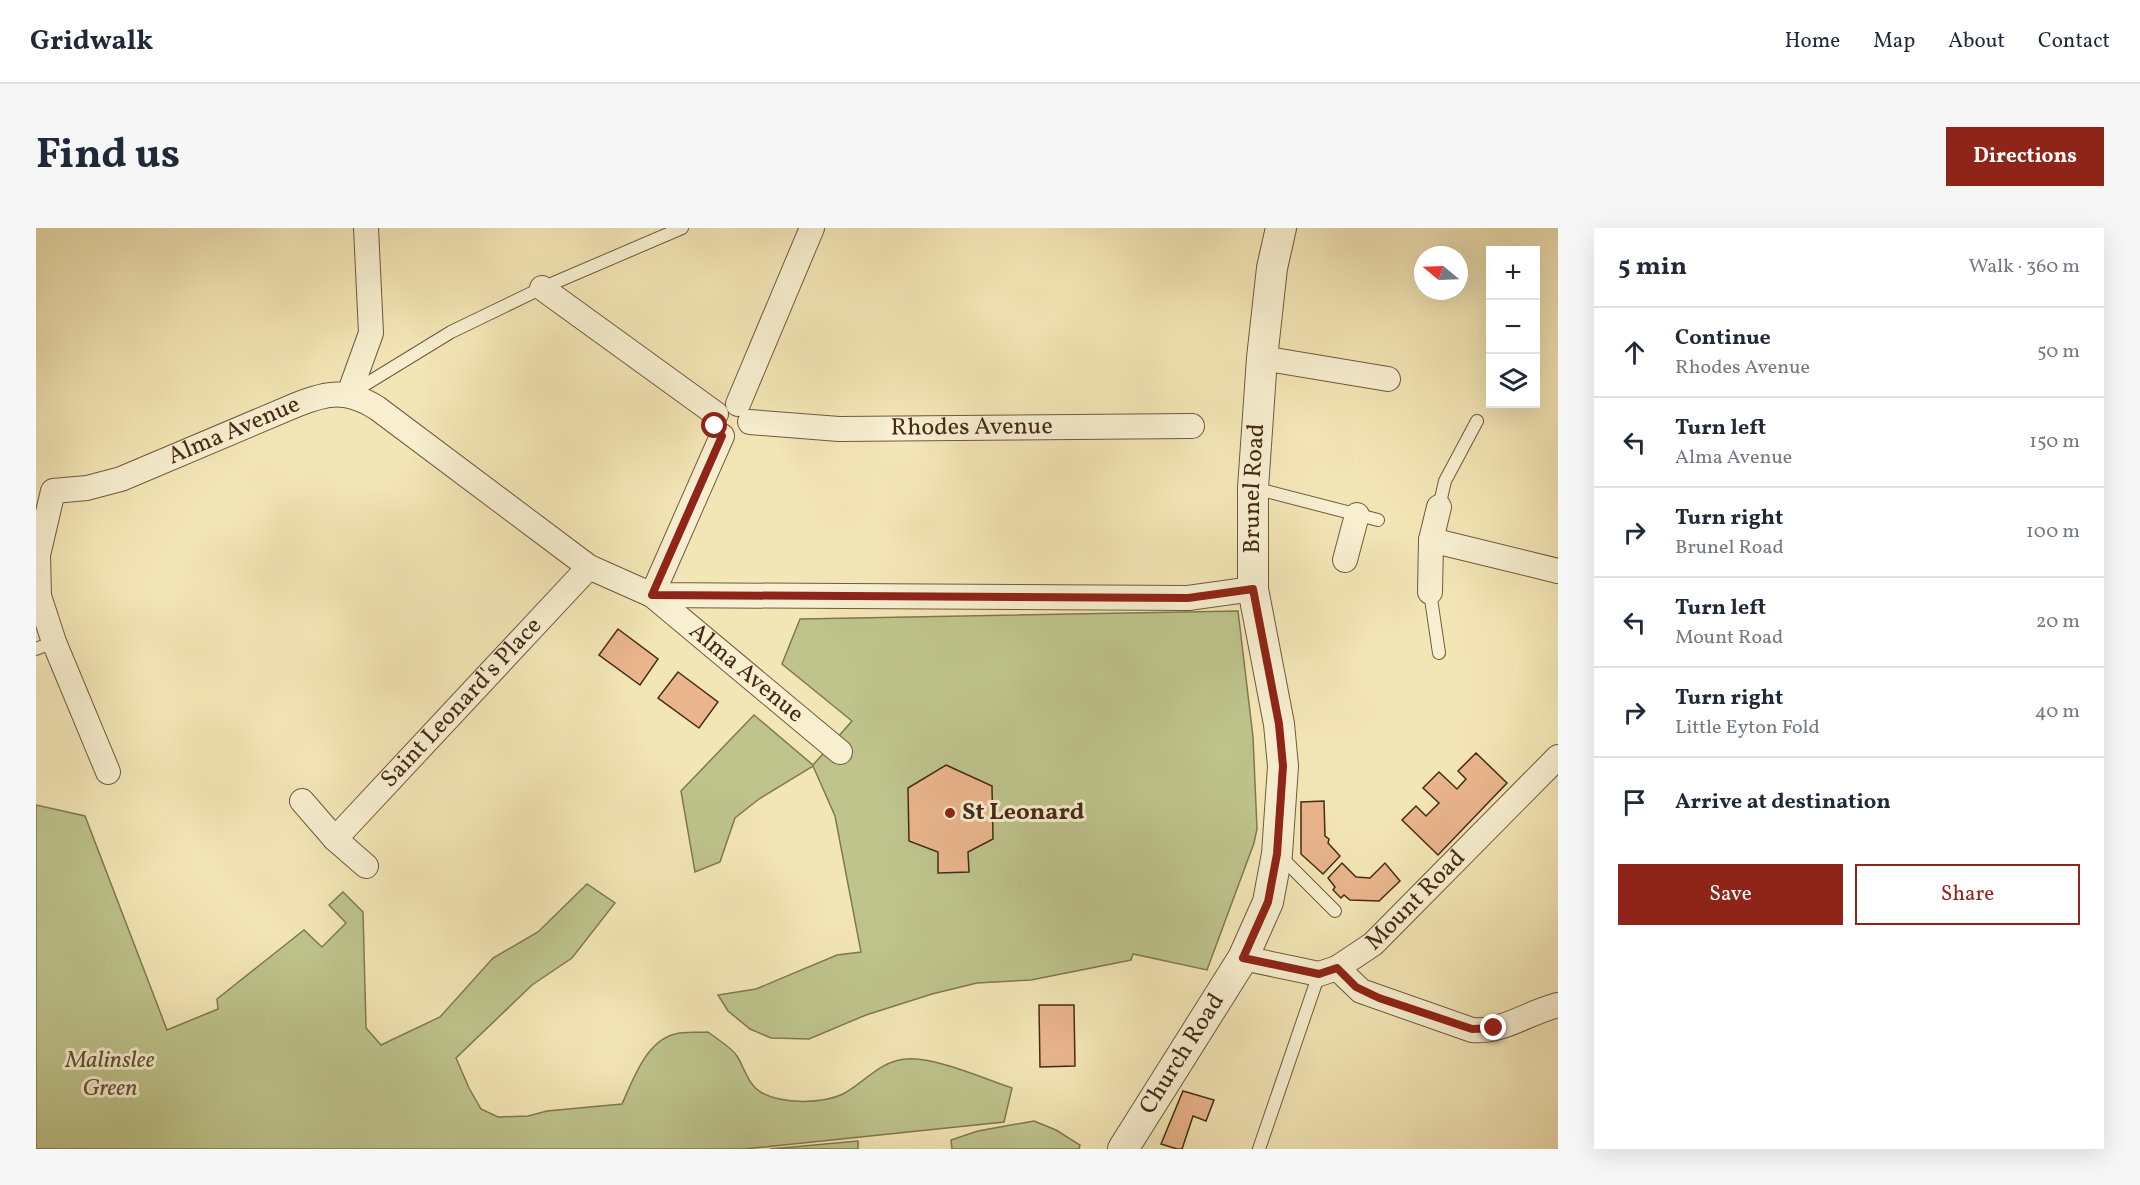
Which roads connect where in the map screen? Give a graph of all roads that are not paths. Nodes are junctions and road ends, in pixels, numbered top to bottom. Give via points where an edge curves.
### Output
1 (366, 228) edge
2 (682, 228) edge
3 (812, 228) edge
4 (1281, 228) edge
5 (542, 288) junction
6 (1262, 358) junction
7 (1388, 379) dead end
8 (350, 394) junction
9 (744, 413) junction
10 (1477, 421) dead end
11 (719, 425) junction
12 (1192, 426) dead end
13 (1253, 488) junction
14 (45, 490) edge
15 (1439, 507) joint
16 (1367, 517) joint
17 (1431, 540) junction
18 (1345, 560) dead end
19 (589, 567) junction
20 (1558, 571) edge
21 (1253, 589) junction
22 (1430, 592) joint
23 (652, 595) junction
24 (45, 645) edge
25 (1439, 653) dead end
26 (840, 752) dead end
27 (1558, 757) edge
28 (108, 772) dead end
29 (302, 801) dead end
30 (335, 839) junction
31 (1277, 854) junction
32 (366, 866) dead end
33 (1335, 911) dead end
34 (1243, 958) junction
35 (1328, 971) junction
36 (1558, 1005) edge
37 (1123, 1149) edge
38 (1259, 1149) edge

1 - 8 street via 371,333
2 - 5 lane
3 - 9 street
4 - 6 street, Brunel Road via 1272,268
5 - 8 lane via 451,332
5 - 11 street
6 - 7 street
6 - 13 street, Brunel Road
8 - 14 street, Alma Avenue via 315,397 121,479 87,488
8 - 19 street, Alma Avenue via 377,408
9 - 11 street, Rhodes Avenue via 729,403 723,405
9 - 11 street via 747,431 738,438 733,439
9 - 12 street, Rhodes Avenue via 838,429
10 - 15 lane via 1445,481
11 - 23 street
13 - 16 lane
13 - 21 street, Brunel Road
14 - 24 street, Alma Avenue via 37,566
15 - 17 street
16 - 18 street
17 - 20 street
17 - 22 street
19 - 23 street, Alma Avenue
19 - 30 street, Saint Leonard's Place
21 - 23 street, Alma Avenue via 1188,598
21 - 31 street, Brunel Road via 1279,724 1283,766
22 - 25 lane
23 - 26 street, Alma Avenue
24 - 28 street, Alma Avenue
27 - 35 street, Mount Road via 1373,944
29 - 30 street
30 - 32 street
31 - 33 lane
31 - 34 street, Brunel Road via 1268,902
34 - 35 street
34 - 37 street, Church Road
35 - 36 street via 1361,991 1472,1029 1503,1025
35 - 38 lane

